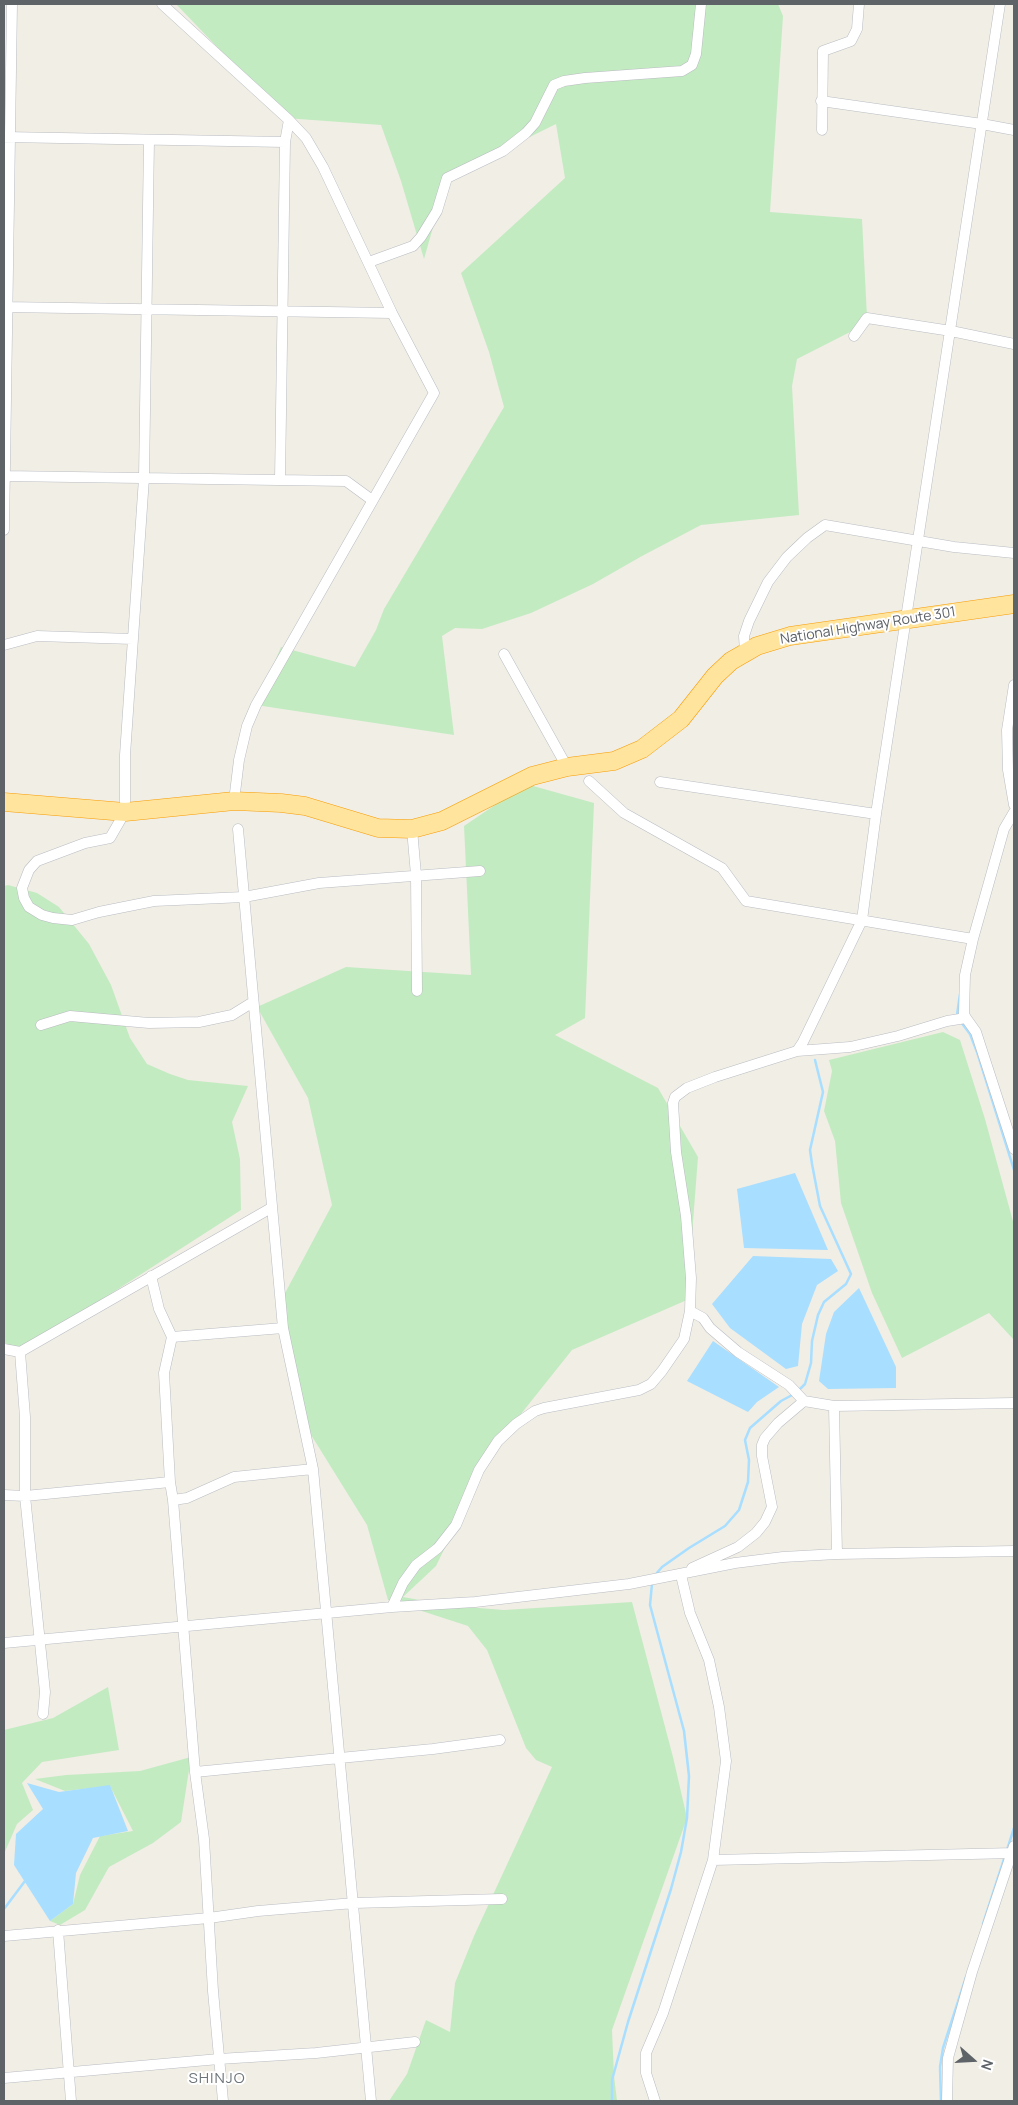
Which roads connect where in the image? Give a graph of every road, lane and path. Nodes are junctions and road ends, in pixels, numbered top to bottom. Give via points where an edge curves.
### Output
1 (12, 4) edge
2 (162, 4) edge
3 (701, 4) edge
4 (859, 4) edge
5 (1000, 4) edge
6 (821, 101) junction
7 (289, 120) junction
8 (982, 124) junction
9 (822, 130) dead end
10 (1014, 130) edge
11 (7, 137) edge
12 (149, 140) junction
13 (285, 142) junction
14 (369, 262) junction
15 (5, 307) edge
16 (146, 309) junction
17 (284, 311) junction
18 (392, 313) junction
19 (951, 331) junction
20 (854, 336) dead end
21 (1014, 344) edge
22 (4, 476) edge
23 (144, 478) junction
24 (280, 480) junction
25 (372, 500) junction
26 (4, 530) edge
27 (919, 540) junction
28 (1014, 553) edge
29 (1014, 604) edge
30 (907, 620) junction
31 (133, 639) junction
32 (4, 645) edge
33 (745, 652) junction
34 (504, 654) dead end
35 (1014, 685) edge
36 (567, 767) junction
37 (589, 781) dead end
38 (660, 782) dead end
39 (234, 801) junction
40 (4, 802) edge
41 (1014, 805) edge
42 (124, 812) junction
43 (1014, 812) edge
44 (876, 814) junction
45 (412, 828) junction
46 (238, 829) dead end
47 (480, 871) dead end
48 (416, 875) junction
49 (244, 897) junction
50 (862, 920) junction
51 (973, 939) junction
52 (417, 991) dead end
53 (253, 1002) junction
54 (966, 1018) junction
55 (40, 1025) dead end
56 (796, 1051) junction
57 (1014, 1149) edge
58 (271, 1208) junction
59 (151, 1276) junction
60 (690, 1311) junction
61 (283, 1328) junction
62 (172, 1337) junction
63 (4, 1349) edge
64 (20, 1352) junction
65 (804, 1401) junction
66 (1014, 1403) edge
67 (834, 1406) junction
68 (313, 1469) junction
69 (170, 1482) junction
70 (4, 1495) edge
71 (25, 1496) junction
72 (173, 1500) junction
73 (1014, 1551) edge
74 (837, 1554) junction
75 (682, 1575) junction
76 (392, 1607) junction
77 (326, 1614) junction
78 (183, 1627) junction
79 (41, 1640) junction
80 (4, 1644) edge
81 (43, 1714) dead end
82 (500, 1740) dead end
83 (340, 1758) junction
84 (195, 1772) junction
85 (1013, 1851) edge
86 (713, 1860) junction
87 (502, 1899) dead end
88 (354, 1903) junction
89 (209, 1918) junction
90 (58, 1930) junction
91 (4, 1936) edge
92 (416, 2042) dead end
93 (366, 2047) junction
94 (219, 2059) junction
95 (68, 2071) junction
96 (4, 2078) edge
97 (71, 2101) edge
98 (223, 2101) edge
99 (371, 2101) edge
100 (655, 2101) edge
101 (947, 2101) edge

1 - 11 street
2 - 7 street
3 - 14 street via 692,65 682,71 585,78 554,85 526,134 503,150 447,178 437,210 413,246
4 - 6 street via 857,29 851,41 823,51
5 - 8 street
6 - 8 street
6 - 9 street
7 - 13 street
7 - 14 street via 306,138 323,167
8 - 10 street
8 - 19 street
11 - 12 street
11 - 15 street
12 - 13 street
12 - 16 street
13 - 17 street
14 - 18 street
15 - 16 street
15 - 22 street
16 - 17 street
16 - 23 street
17 - 18 street
17 - 24 street
18 - 25 street via 434,393
19 - 20 street via 867,318
19 - 21 street
19 - 27 street
22 - 23 street
22 - 26 street
23 - 24 street
23 - 31 street
24 - 25 street via 346,481
25 - 39 street via 256,705 241,751
27 - 28 street
27 - 30 street
27 - 33 street via 825,525 818,529 787,557 768,582 744,636
29 - 30 highway, National Highway Route 301
30 - 33 highway, National Highway Route 301 via 790,636
30 - 44 street
31 - 32 street via 37,636
31 - 42 street
33 - 36 highway, National Highway Route 301 via 715,676 681,719 642,749 614,761
34 - 36 street
35 - 41 street via 1007,730 1008,770
36 - 45 highway, National Highway Route 301 via 532,776 442,820
37 - 50 street via 624,814 722,868 746,901
38 - 44 street
39 - 42 highway, National Highway Route 301
39 - 45 highway, National Highway Route 301 via 304,806 378,828
40 - 42 highway, National Highway Route 301
42 - 49 street via 110,838 37,860 22,888 28,907 53,918 72,920 154,901
43 - 51 street via 1004,829
44 - 50 street
45 - 48 street
46 - 49 street
47 - 48 street
48 - 49 street via 319,883
48 - 52 street
49 - 53 street
50 - 51 street
50 - 56 street via 804,1042
51 - 54 street via 965,975
53 - 55 street via 232,1015 199,1022 149,1023 70,1016
53 - 58 street
54 - 56 street via 850,1047
54 - 57 street via 976,1032
56 - 60 street via 687,1088 673,1100 678,1173 687,1223
58 - 59 street
58 - 61 street
59 - 62 street
59 - 64 street
60 - 65 street via 703,1318 738,1352 789,1385
60 - 76 street via 684,1338 651,1384 626,1394 535,1411 498,1441 479,1470 456,1525 438,1548 416,1565
61 - 62 street
61 - 68 street
62 - 69 street via 164,1373
63 - 64 street
64 - 71 street via 25,1417
65 - 67 street
65 - 75 street via 778,1423 762,1445 772,1507 766,1522 738,1547
66 - 67 street
67 - 74 street
68 - 72 street via 234,1477 187,1498
68 - 77 street
69 - 71 street
69 - 72 street
70 - 71 street
71 - 79 street
72 - 78 street
73 - 74 street
74 - 75 street via 735,1563
75 - 76 street via 475,1602
75 - 86 street via 690,1613 709,1660 723,1730 726,1761
76 - 77 street
77 - 78 street
77 - 83 street
78 - 79 street
78 - 84 street
79 - 80 street
79 - 81 street via 45,1692
82 - 83 street
83 - 84 street
83 - 88 street
84 - 89 street via 204,1839
85 - 86 street via 1000,1854
85 - 101 street via 972,1972 948,2058
86 - 100 street via 663,2012 646,2053 646,2073
87 - 88 street
88 - 89 street via 258,1910
88 - 93 street
89 - 90 street
89 - 94 street
90 - 91 street
90 - 95 street
92 - 93 street
93 - 94 street
93 - 99 street
94 - 95 street
94 - 98 street
95 - 96 street
95 - 97 street

